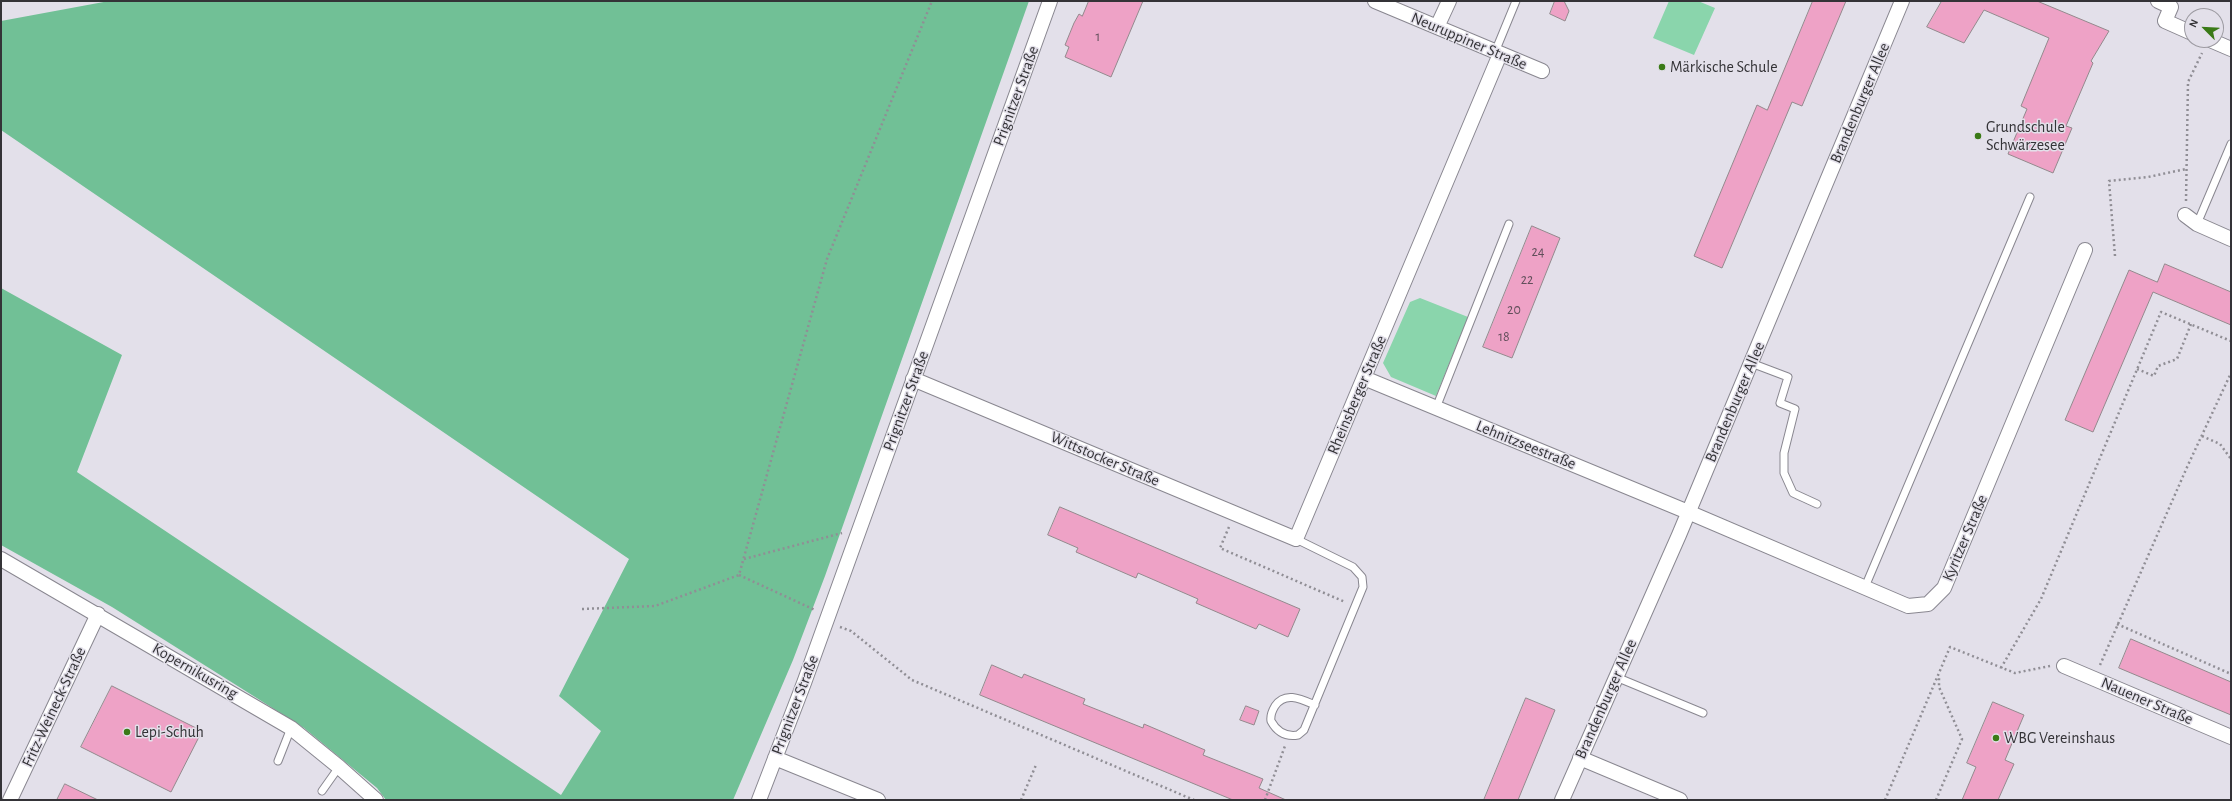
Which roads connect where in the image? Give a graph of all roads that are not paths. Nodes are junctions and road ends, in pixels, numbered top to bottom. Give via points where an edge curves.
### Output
1 (1050, 1) edge
2 (1375, 1) edge
3 (1449, 1) edge
4 (1516, 1) edge
5 (1902, 1) edge
6 (2158, 1) edge
7 (1438, 27) junction
8 (2184, 29) edge
9 (1498, 53) junction
10 (1542, 71) dead end
11 (2231, 144) edge
12 (2030, 197) dead end
13 (2185, 215) road end
14 (1509, 224) dead end
15 (2197, 224) junction
16 (2231, 239) edge
17 (2085, 250) dead end
18 (1751, 363) junction
19 (1364, 378) junction
20 (913, 379) junction
21 (1436, 408) junction
22 (1817, 504) dead end
23 (1688, 512) junction
24 (1296, 539) junction
25 (1, 559) edge
26 (1865, 587) junction
27 (98, 614) junction
28 (2064, 666) road end
29 (1616, 677) junction
30 (1315, 705) junction
31 (1703, 713) dead end
32 (291, 728) junction
33 (2231, 737) edge
34 (775, 758) junction
35 (1580, 758) junction
36 (278, 761) dead end
37 (339, 766) junction
38 (322, 791) dead end
39 (10, 800) edge
40 (376, 800) edge
41 (759, 800) edge
42 (878, 800) edge
43 (1562, 800) edge
44 (1680, 800) edge

1 - 20 street, Prignitzer Straße
2 - 7 street, Neuruppiner Straße
3 - 7 street
4 - 9 lane
5 - 18 street, Brandenburger Allee
6 - 8 street via 2170,7 2165,21
7 - 9 street, Neuruppiner Straße
9 - 10 street, Neuruppiner Straße
9 - 19 street, Rheinsberger Straße
11 - 15 lane
12 - 26 lane
13 - 15 street
14 - 21 lane
15 - 16 street
17 - 26 street, Kyritzer Straße via 1944,588 1928,604 1908,606
18 - 22 lane via 1788,377 1780,403 1795,409 1784,453 1784,473 1793,493
18 - 23 street, Brandenburger Allee
19 - 21 street, Lehnitzseestraße
19 - 24 street, Rheinsberger Straße
20 - 24 street, Wittstocker Straße
20 - 34 street, Prignitzer Straße via 861,528
21 - 23 street, Lehnitzseestraße
23 - 26 street, Kyritzer Straße
23 - 29 street, Brandenburger Allee
24 - 30 lane via 1353,566 1362,576 1363,587 1357,606
25 - 27 street, Kopernikusring
27 - 32 street, Kopernikusring
27 - 39 street, Fritz-Weineck-Straße
28 - 33 street, Nauener Straße
29 - 31 lane
29 - 35 street, Brandenburger Allee
30 - 30 lane via 1304,730 1298,735 1289,736 1280,732 1271,721 1271,712 1277,703 1286,697
32 - 36 lane
32 - 37 street, Kopernikusring
34 - 41 street, Prignitzer Straße
34 - 42 street
35 - 43 street, Brandenburger Allee
35 - 44 street
37 - 38 lane
37 - 40 street, Kopernikusring

